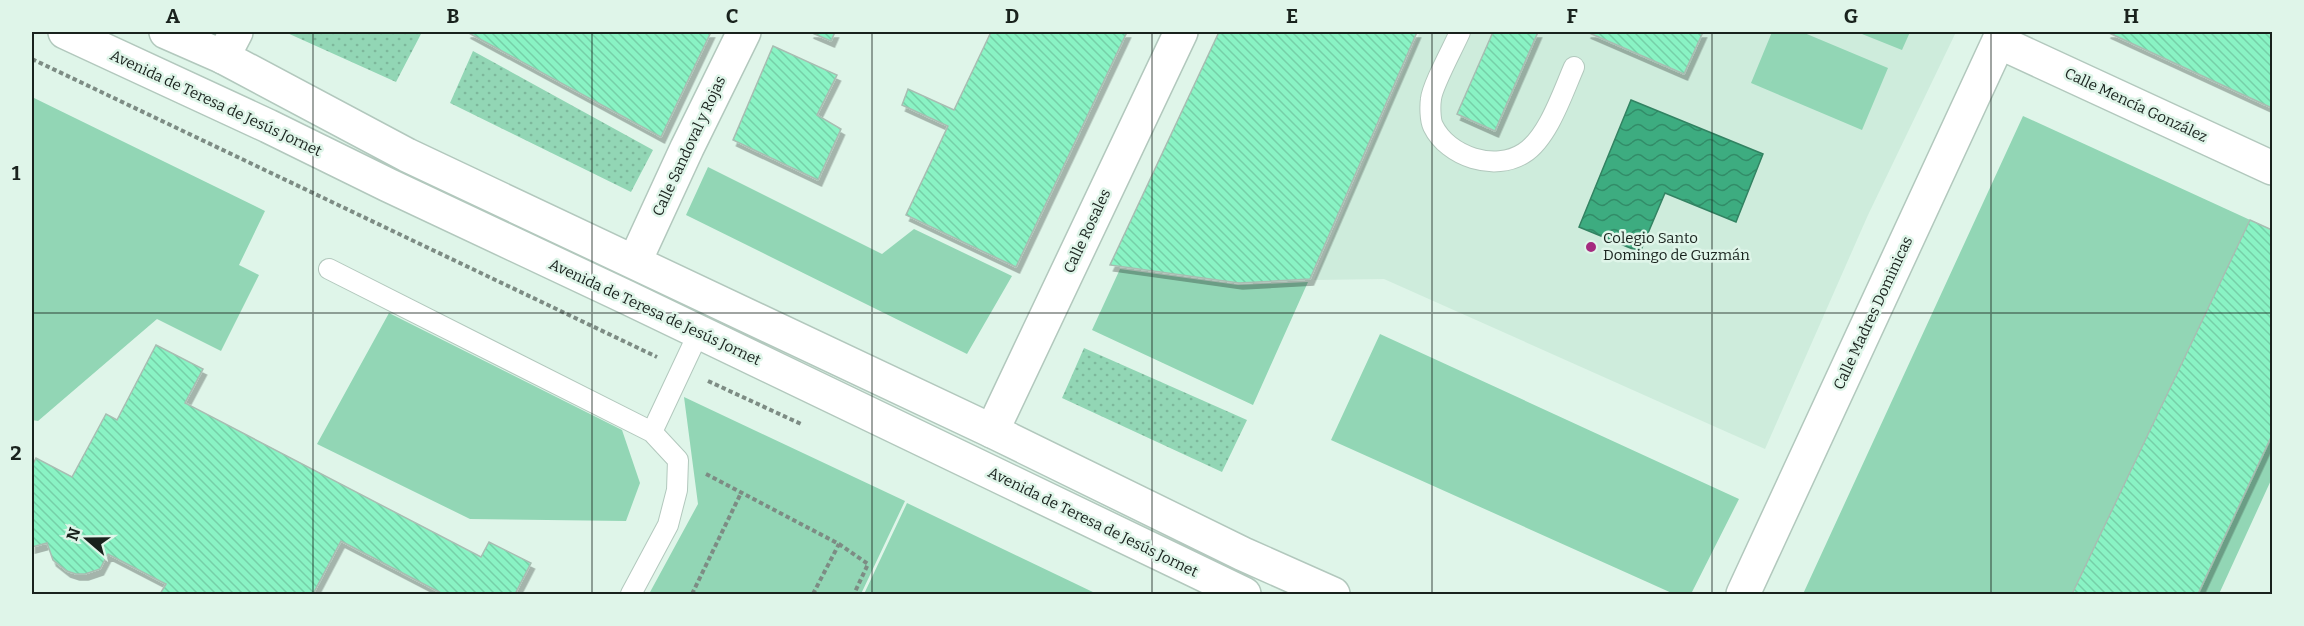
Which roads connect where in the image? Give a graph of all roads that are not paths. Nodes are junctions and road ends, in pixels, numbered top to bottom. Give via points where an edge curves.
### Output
1 (65, 32) edge
2 (166, 32) edge
3 (744, 32) edge
4 (1181, 32) edge
5 (1460, 32) edge
6 (2001, 37) edge
7 (229, 44) edge
8 (1574, 67) dead end
9 (2272, 168) edge
10 (635, 261) junction
11 (329, 269) dead end
12 (699, 332) junction
13 (992, 431) junction
14 (652, 432) junction
15 (631, 594) edge
16 (1244, 594) edge
17 (1333, 594) edge
18 (1743, 594) edge

1 - 12 street, Avenida de Teresa de Jesús Jornet
2 - 7 street
3 - 10 street, Calle Sandoval y Rojas
4 - 13 street, Calle Rosales
5 - 8 lane via 1431,97 1432,125 1451,148 1475,160 1499,162 1524,153 1546,129
6 - 9 street, Calle Mencía González
6 - 18 street, Calle Madres Dominicas
7 - 10 street via 407,155
10 - 13 street
11 - 14 lane
12 - 14 lane
12 - 16 street, Avenida de Teresa de Jesús Jornet
13 - 17 street
14 - 15 lane via 678,460 677,490 668,525

